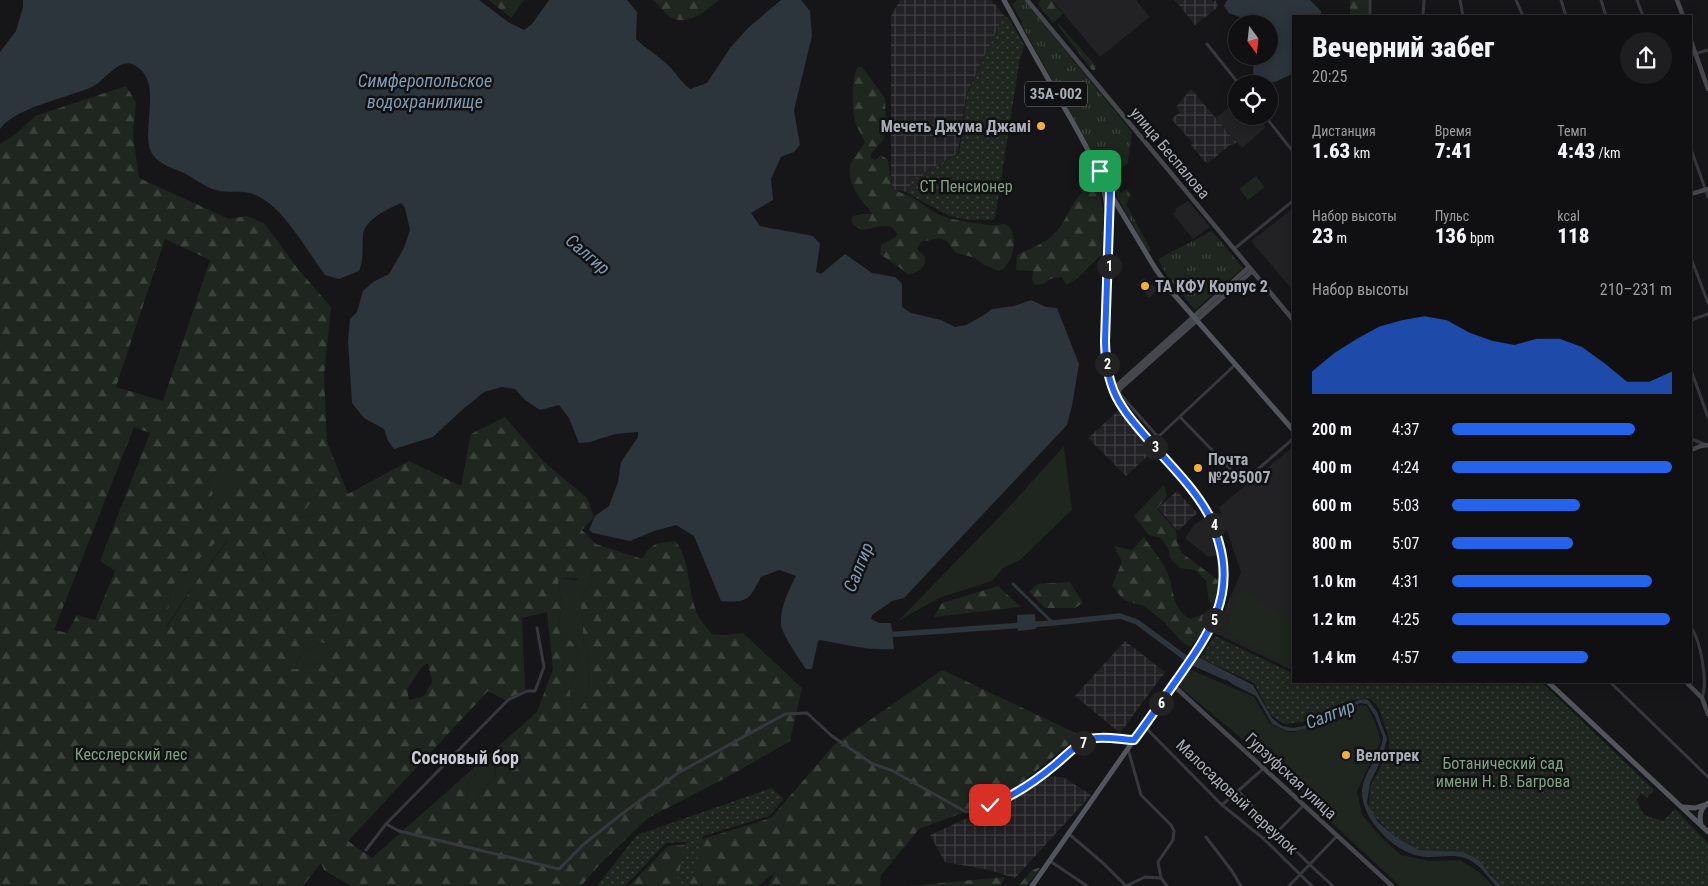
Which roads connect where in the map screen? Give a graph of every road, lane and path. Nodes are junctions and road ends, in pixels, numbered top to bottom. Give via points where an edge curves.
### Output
1 (1004, 0) edge
2 (1027, 0) edge
3 (1370, 0) edge
4 (1424, 0) edge
5 (1460, 0) edge
6 (1516, 0) edge
7 (1561, 0) edge
8 (1601, 0) edge
9 (1637, 0) edge
10 (1677, 0) edge
11 (1370, 15) edge
12 (1423, 15) edge
13 (1463, 15) edge
14 (1523, 15) edge
15 (1566, 15) edge
16 (1606, 15) edge
17 (1643, 15) edge
18 (1683, 15) edge
19 (1207, 44) dead end
20 (1708, 50) edge
21 (1693, 55) edge
22 (1232, 75) edge
23 (1708, 89) edge
24 (1272, 125) edge
25 (1085, 147) junction
26 (1292, 150) edge
27 (1692, 152) edge
28 (1097, 172) junction
29 (1110, 187) junction
30 (1707, 189) edge
31 (1110, 194) junction
32 (1692, 194) edge
33 (1708, 197) edge
34 (1290, 203) joint
35 (1292, 206) edge
36 (1133, 231) junction
37 (1234, 249) junction
38 (1692, 261) edge
39 (1250, 269) junction
40 (1708, 302) edge
41 (1708, 314) edge
42 (1195, 318) junction
43 (1292, 319) edge
44 (1692, 320) edge
45 (1236, 365) junction
46 (1692, 373) edge
47 (1112, 390) junction
48 (1119, 393) junction
49 (1119, 403) junction
50 (1180, 417) junction
51 (1708, 417) edge
52 (1292, 428) edge
53 (1692, 439) edge
54 (1292, 440) edge
55 (1708, 445) edge
56 (1692, 450) edge
57 (536, 628) dead end
58 (1692, 629) edge
59 (1549, 683) edge
60 (1611, 683) edge
61 (1687, 683) edge
62 (1173, 685) junction
63 (1702, 698) junction
64 (1708, 714) edge
65 (1144, 726) junction
66 (1134, 740) junction
67 (1128, 749) junction
68 (1264, 767) junction
69 (1708, 777) edge
70 (1238, 791) junction
71 (1706, 804) edge
72 (1222, 805) junction
73 (1304, 805) junction
74 (1683, 807) junction
75 (386, 824) junction
76 (1701, 826) junction
77 (1276, 831) junction
78 (1708, 832) edge
79 (1068, 834) junction
80 (1338, 836) junction
81 (1206, 837) dead end
82 (1264, 838) junction
83 (366, 850) dead end
84 (1050, 861) junction
85 (1310, 866) junction
86 (1301, 875) junction
87 (1161, 878) junction
88 (1032, 886) edge
89 (1087, 886) edge
90 (1126, 886) edge
91 (1166, 886) edge
92 (1239, 886) edge
93 (1289, 886) edge
94 (1312, 886) edge
95 (1333, 886) edge
96 (1392, 886) edge

1 - 25 main road, 35А-002
2 - 37 main road, улица Беспалова
3 - 11 street
4 - 12 street
5 - 13 street
6 - 14 street
7 - 15 street
8 - 16 street
9 - 17 street
10 - 18 main road
19 - 22 street
20 - 21 street
21 - 23 main road
24 - 26 street
25 - 28 main road, 35А-002
25 - 29 main road, 35А-002
27 - 30 street
28 - 31 main road
28 - 47 main road, 35А-002 via 1107,208 1103,344 1105,369
29 - 31 main road
29 - 36 main road
30 - 32 main road
30 - 33 street
31 - 36 main road
31 - 47 main road via 1105,341
34 - 35 street
34 - 37 street
36 - 42 main road via 1164,282
37 - 39 main road, улица Беспалова
38 - 40 street
39 - 42 main road
39 - 43 main road, улица Беспалова
41 - 44 street
42 - 45 main road
42 - 47 main road
42 - 48 main road
45 - 50 street
45 - 52 main road
46 - 51 street
47 - 49 main road
48 - 49 main road
48 - 50 street via 1158,437
49 - 62 main road via 1204,506 1222,551 1221,602 1211,629
50 - 54 street via 1243,482
53 - 55 street
55 - 56 main road
57 - 75 street via 544,667 536,691 527,691 508,700
58 - 63 street via 1705,665 1706,690
59 - 74 main road
60 - 69 street
61 - 63 main road
62 - 65 main road
62 - 68 main road, Гурзуфская улица
63 - 64 main road
65 - 66 main road
65 - 72 street, Малосадовый переулок
66 - 67 main road
66 - 75 street via 1089,740 1005,799 966,812 871,762 832,736 807,713 785,714 678,772 584,844 559,869 399,831
67 - 79 main road
67 - 87 street via 1141,795 1174,830 1173,840 1159,859
68 - 70 street
68 - 73 main road, Гурзуфская улица
70 - 72 street
70 - 77 street
71 - 74 main road via 1695,808
71 - 76 main road via 1701,811
72 - 82 street, Малосадовый переулок
73 - 77 street
73 - 80 main road, Гурзуфская улица
74 - 76 main road
75 - 83 street
76 - 78 main road
77 - 82 street
77 - 85 street
79 - 84 main road
79 - 90 street
80 - 85 street
80 - 96 main road, Гурзуфская улица
81 - 92 street via 1232,870
82 - 86 street, Малосадовый переулок
84 - 88 main road
84 - 89 street
85 - 86 street
85 - 95 street
86 - 93 street
86 - 94 street, Малосадовый переулок
87 - 90 street via 1145,878
87 - 91 street

